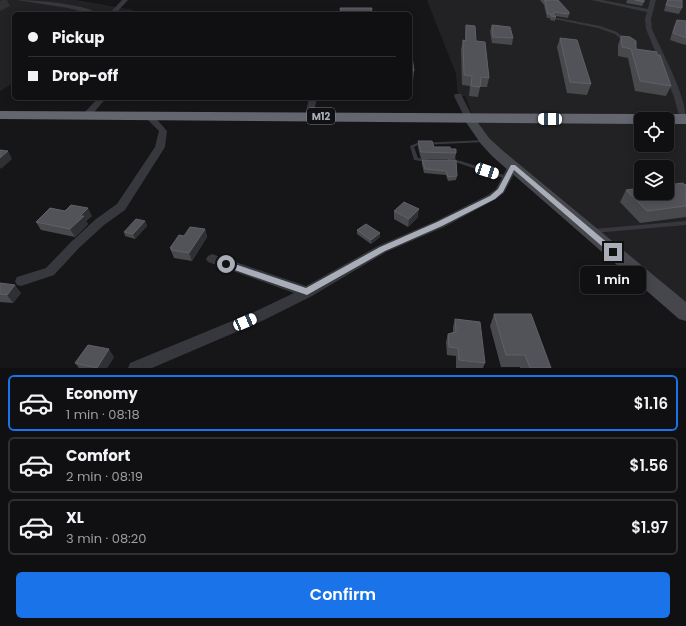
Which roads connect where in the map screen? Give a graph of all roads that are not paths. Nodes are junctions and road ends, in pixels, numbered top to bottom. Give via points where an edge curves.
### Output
1 (20, 0) edge
2 (125, 0) edge
3 (594, 0) edge
4 (653, 0) edge
5 (649, 11) junction
6 (90, 12) edge
7 (114, 12) edge
8 (554, 18) edge
9 (627, 43) edge
10 (458, 96) dead end
11 (100, 100) edge
12 (313, 100) edge
13 (0, 115) edge
14 (87, 115) junction
15 (149, 116) junction
16 (309, 116) junction
17 (469, 118) junction
18 (634, 119) edge
19 (674, 119) edge
20 (685, 120) edge
21 (485, 141) junction
22 (446, 160) edge
23 (431, 161) edge
24 (511, 172) junction
25 (686, 223) edge
26 (589, 232) junction
27 (212, 259) dead end
28 (21, 281) dead end
29 (307, 292) junction
30 (686, 313) edge
31 (135, 368) edge

1 - 6 street via 68,6
2 - 7 street
3 - 5 street
4 - 5 street
5 - 20 street via 649,29
8 - 9 lane via 599,27 616,33
10 - 17 street
11 - 14 street
12 - 16 street
13 - 14 highway, M12
14 - 15 highway, M12
15 - 16 highway, M12
15 - 28 street via 163,131 160,147 121,207 90,231 50,272
16 - 17 highway, M12
17 - 18 highway, M12
17 - 21 street
19 - 20 highway
21 - 23 lane via 412,146 416,159
21 - 24 street
22 - 24 lane
24 - 26 street
24 - 29 street via 500,191 492,197 440,224 382,249
25 - 26 lane
26 - 30 street
27 - 29 street
29 - 31 street via 259,316

